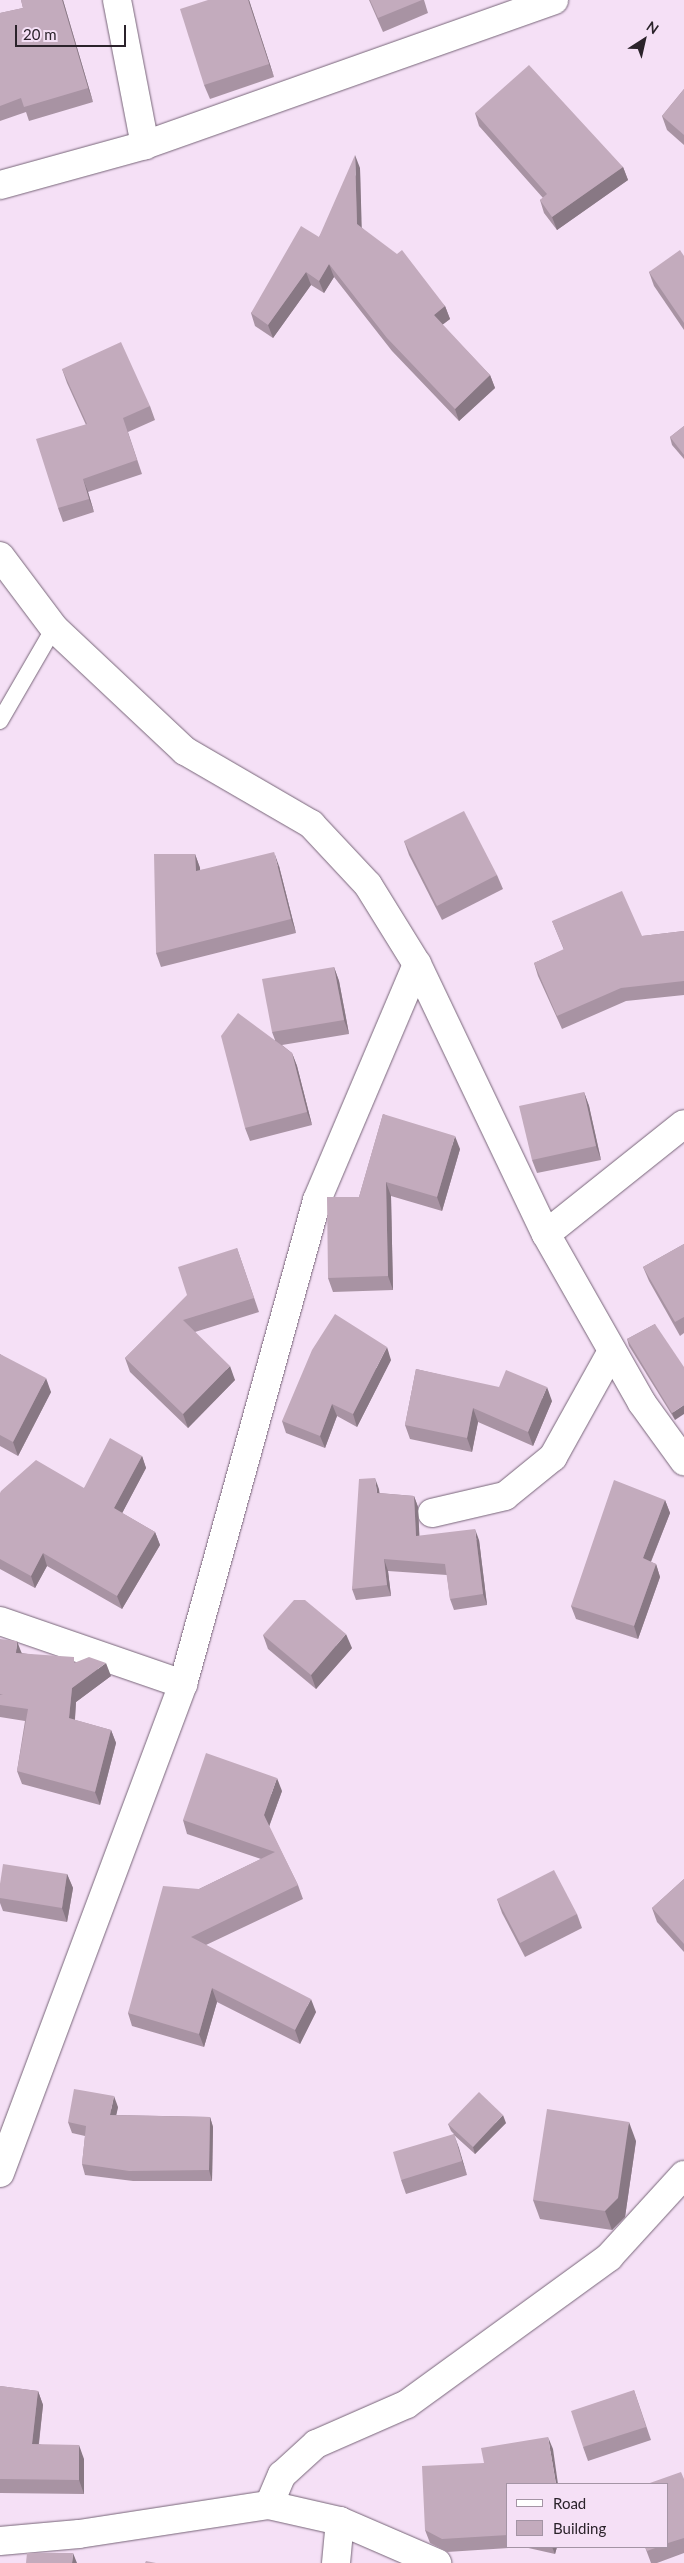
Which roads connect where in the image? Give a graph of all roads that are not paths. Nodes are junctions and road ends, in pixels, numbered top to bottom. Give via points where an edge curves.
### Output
1 (117, 0) edge
2 (554, 0) edge
3 (145, 145) junction
4 (0, 185) edge
5 (0, 556) edge
6 (54, 628) junction
7 (0, 721) edge
8 (417, 964) junction
9 (684, 1124) edge
10 (546, 1234) junction
11 (612, 1351) junction
12 (684, 1461) edge
13 (432, 1512) dead end
14 (0, 1621) edge
15 (183, 1684) junction
16 (0, 2173) edge
17 (684, 2175) edge
18 (269, 2505) junction
19 (340, 2521) junction
20 (0, 2541) edge
21 (336, 2563) edge
22 (437, 2563) edge

1 - 3 street
2 - 3 street
3 - 4 street
5 - 6 street
6 - 7 lane
6 - 8 street via 185,751 311,824 368,885
8 - 10 street
8 - 15 street via 317,1200
9 - 10 street
10 - 11 street
11 - 12 street
11 - 13 street via 552,1457 504,1496
14 - 15 street
15 - 16 street
17 - 18 street via 609,2257 407,2404 316,2444 282,2475
18 - 19 street
18 - 20 street via 79,2534
19 - 21 street
19 - 22 street

